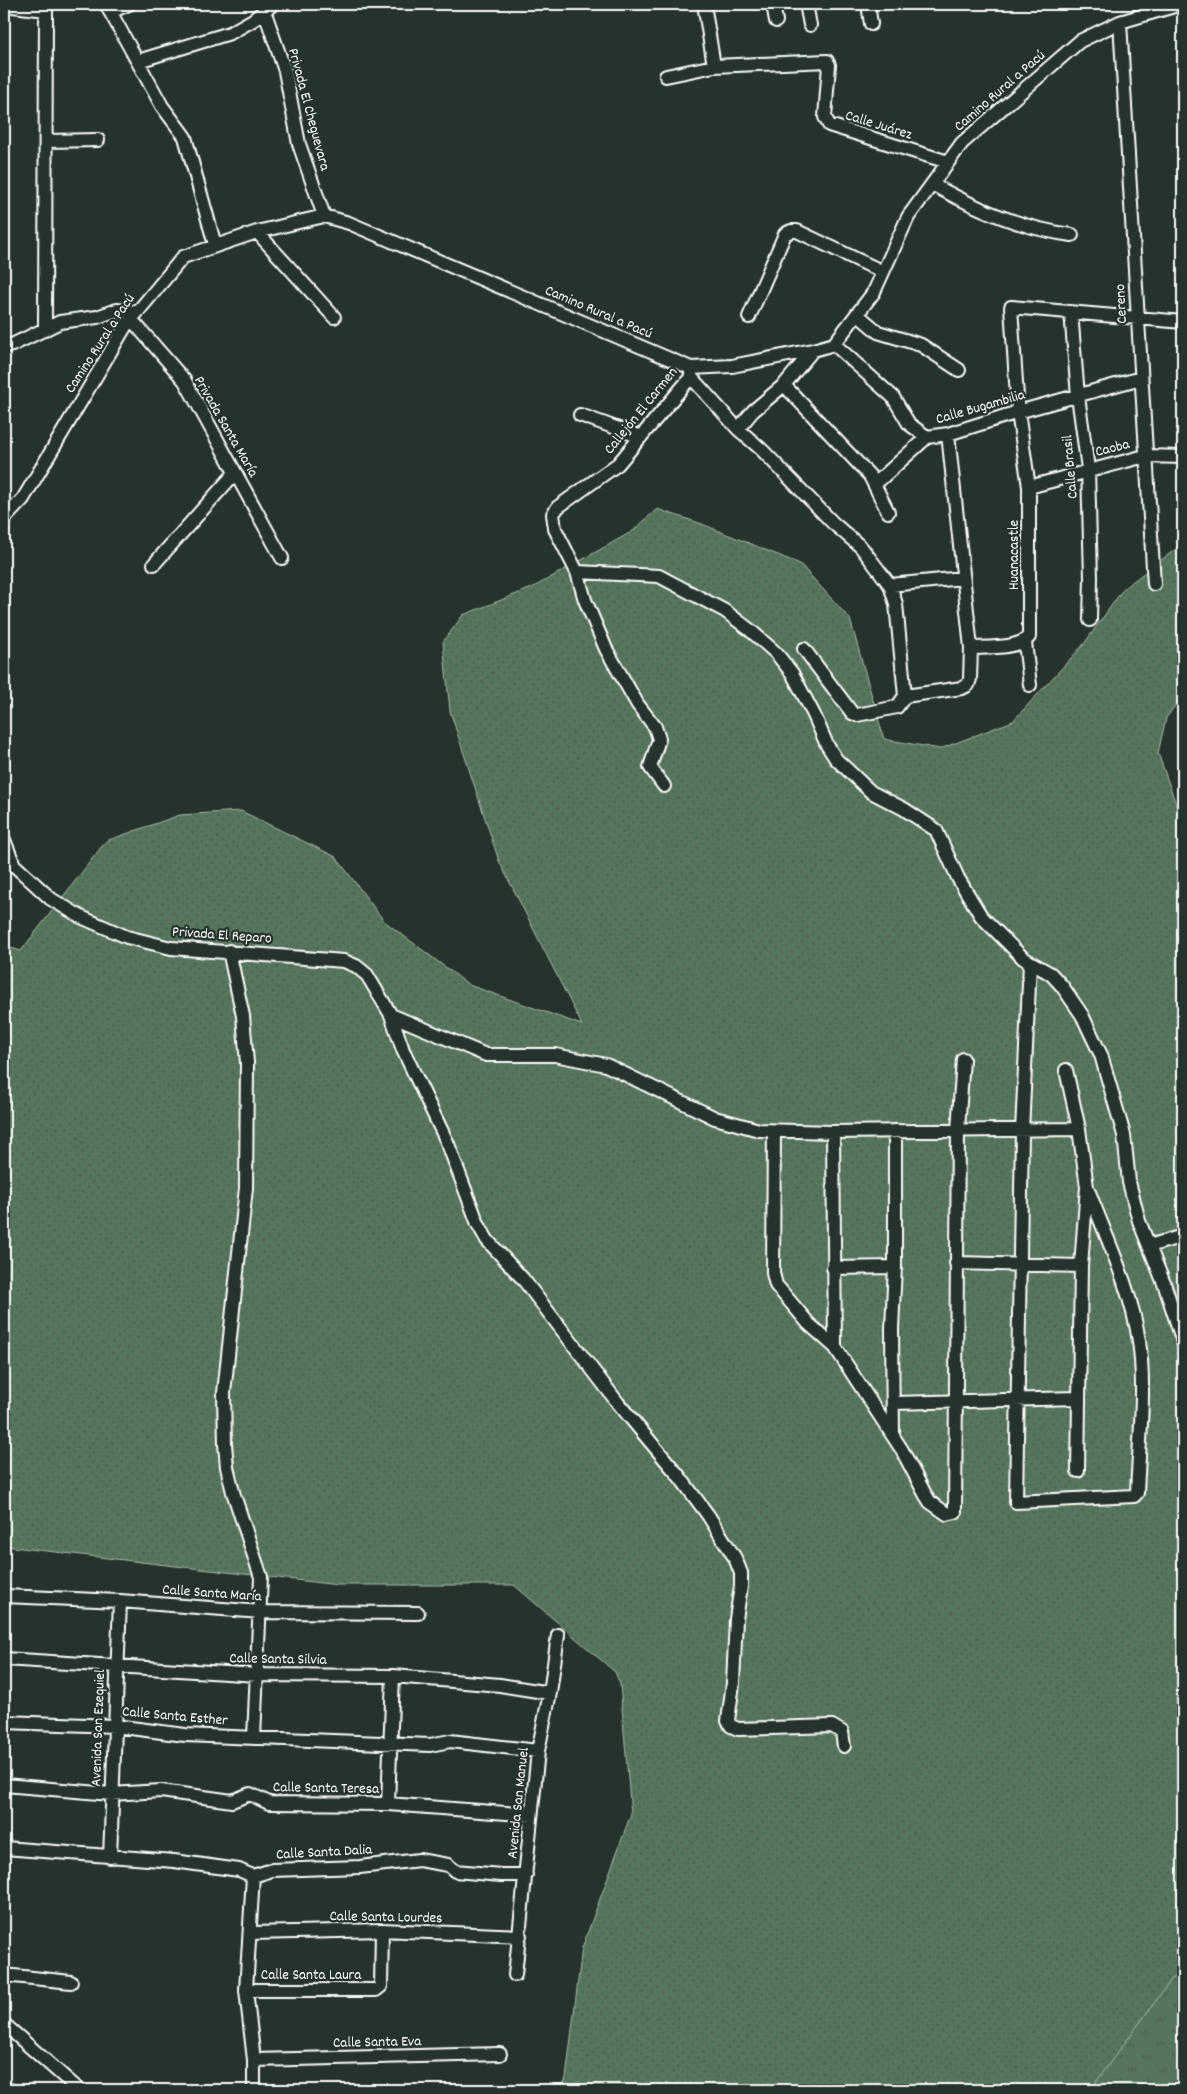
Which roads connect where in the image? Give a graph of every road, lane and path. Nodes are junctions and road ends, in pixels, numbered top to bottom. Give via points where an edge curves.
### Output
1 (129, 4) edge
2 (704, 4) edge
3 (773, 4) edge
4 (806, 4) edge
5 (868, 4) edge
6 (4, 5) edge
7 (1172, 5) edge
8 (269, 7) edge
9 (108, 8) edge
10 (776, 21) dead end
11 (1120, 22) junction
12 (810, 24) dead end
13 (871, 24) dead end
14 (138, 61) junction
15 (714, 66) junction
16 (666, 76) dead end
17 (98, 140) dead end
18 (46, 141) junction
19 (948, 162) junction
20 (932, 184) junction
21 (324, 216) junction
22 (256, 232) junction
23 (1072, 235) dead end
24 (215, 245) junction
25 (883, 272) junction
26 (1071, 312) junction
27 (857, 314) junction
28 (133, 316) junction
29 (1137, 316) junction
30 (334, 317) dead end
31 (749, 317) dead end
32 (1183, 322) edge
33 (45, 330) junction
34 (834, 344) junction
35 (4, 346) edge
36 (813, 350) junction
37 (959, 370) dead end
38 (691, 373) junction
39 (1141, 378) junction
40 (784, 386) junction
41 (1078, 396) junction
42 (1018, 412) junction
43 (580, 415) dead end
44 (738, 429) junction
45 (948, 434) junction
46 (641, 437) junction
47 (927, 437) junction
48 (1146, 456) junction
49 (1183, 457) edge
50 (1088, 470) junction
51 (235, 473) junction
52 (875, 484) junction
53 (1028, 487) junction
54 (888, 512) dead end
55 (4, 519) edge
56 (282, 558) dead end
57 (154, 564) dead end
58 (577, 572) junction
59 (963, 578) junction
60 (1154, 584) dead end
61 (890, 585) junction
62 (1090, 620) dead end
63 (1025, 642) junction
64 (971, 648) junction
65 (804, 649) dead end
66 (1030, 685) dead end
67 (905, 696) junction
68 (664, 786) dead end
69 (4, 840) edge
70 (230, 950) junction
71 (1030, 963) junction
72 (391, 1015) junction
73 (963, 1059) dead end
74 (1066, 1070) dead end
75 (1078, 1129) junction
76 (958, 1130) junction
77 (895, 1131) junction
78 (1022, 1131) junction
79 (774, 1132) junction
80 (833, 1132) junction
81 (1087, 1187) junction
82 (1183, 1236) edge
83 (1149, 1246) junction
84 (956, 1263) junction
85 (1019, 1266) junction
86 (1082, 1266) junction
87 (895, 1267) junction
88 (833, 1268) junction
89 (1183, 1342) edge
90 (835, 1347) junction
91 (1078, 1398) junction
92 (1016, 1400) junction
93 (894, 1402) junction
94 (955, 1402) junction
95 (893, 1436) junction
96 (1078, 1471) dead end
97 (4, 1596) edge
98 (120, 1601) junction
99 (261, 1612) junction
100 (418, 1613) dead end
101 (558, 1635) dead end
102 (4, 1659) edge
103 (116, 1666) junction
104 (258, 1675) junction
105 (394, 1676) junction
106 (550, 1693) junction
107 (4, 1722) edge
108 (115, 1726) junction
109 (254, 1738) junction
110 (391, 1741) junction
111 (844, 1746) dead end
112 (538, 1751) junction
113 (4, 1785) edge
114 (111, 1794) junction
115 (388, 1804) junction
116 (531, 1815) junction
117 (4, 1848) edge
118 (110, 1857) junction
119 (526, 1875) junction
120 (253, 1876) junction
121 (382, 1930) junction
122 (251, 1933) junction
123 (520, 1936) junction
124 (4, 1975) edge
125 (515, 1975) dead end
126 (71, 1982) dead end
127 (246, 1990) junction
128 (4, 2024) edge
129 (500, 2054) dead end
130 (254, 2060) junction
131 (80, 2090) edge
132 (254, 2090) edge

1 - 9 street
2 - 15 street
3 - 10 street
4 - 12 street
5 - 13 street
6 - 18 street via 46,10
7 - 11 street, Camino Rural a Pacú
8 - 14 street via 230,33
8 - 21 street, Privada El Cheguevara via 299,144
9 - 14 street
11 - 19 street, Camino Rural a Pacú via 1080,41 962,143
11 - 29 street, Cereno
14 - 24 street via 162,106 185,137
15 - 16 street
15 - 19 street, Calle Juárez via 827,60 825,117 829,125
17 - 18 street
18 - 33 street
19 - 20 street, Camino Rural a Pacú
20 - 23 street via 1007,220 1045,232
20 - 25 street, Camino Rural a Pacú via 908,217
21 - 22 street, Camino Rural a Pacú
21 - 38 street, Camino Rural a Pacú via 350,223
22 - 24 street, Camino Rural a Pacú
22 - 30 street
24 - 28 street, Camino Rural a Pacú via 184,257
25 - 27 street, Camino Rural a Pacú via 874,292
25 - 31 street via 791,231 785,234
26 - 29 street
26 - 41 street, Calle Brasil
26 - 42 street, Huanacastle via 1011,307
27 - 34 street, Camino Rural a Pacú
27 - 37 street via 878,332 921,345
28 - 33 street via 117,310 60,322
28 - 51 street, Privada Santa María via 185,382
28 - 55 street, Camino Rural a Pacú via 23,499
29 - 32 street
29 - 39 street, Cereno
33 - 35 street
34 - 36 street, Camino Rural a Pacú
34 - 47 street, Calle Bugambilia via 893,397 909,424
36 - 38 street, Camino Rural a Pacú
36 - 40 street
38 - 44 street
38 - 46 street, Callejón El Carmen
39 - 41 street, Calle Bugambilia
39 - 48 street, Cereno
40 - 44 street via 753,411
40 - 52 street
41 - 42 street, Calle Bugambilia
41 - 50 street, Calle Brasil
42 - 45 street, Calle Bugambilia
42 - 53 street, Huanacastle
43 - 46 street
44 - 61 street via 861,547
45 - 47 street, Calle Bugambilia
45 - 59 street
46 - 58 street, Callejón El Carmen via 612,470 554,512 554,529
47 - 52 street
48 - 49 street, Caoba
48 - 50 street, Caoba
48 - 60 street, Cereno
50 - 53 street, Caoba
50 - 62 street, Calle Brasil
51 - 56 street, Privada Santa María
51 - 57 street
52 - 54 street
53 - 63 street, Huanacastle via 1030,637
58 - 68 street via 606,649 638,705 655,727 659,739 650,767
58 - 71 street via 659,576 725,611 776,653 795,678 836,759 871,792 936,830 971,901 991,926
59 - 61 street
59 - 64 street
61 - 67 street via 896,604
63 - 64 street
63 - 66 street, Huanacastle
64 - 67 street via 968,685
65 - 67 street via 852,713 858,715 897,707
69 - 70 street, Privada El Reparo via 14,865 23,876 50,899 81,917 127,937 171,948
70 - 72 street, Privada El Reparo via 344,961 367,975
70 - 99 street via 243,1016 247,1063 246,1178 224,1392 225,1444 227,1467 261,1578
71 - 78 street
71 - 83 street via 1050,974 1062,986 1097,1043 1120,1118 1129,1182
72 - 79 street via 486,1055 555,1055 606,1065 715,1118
72 - 111 street, Privada El Reparo via 403,1050 448,1144 487,1240 523,1279 618,1403 679,1476 735,1558 741,1573 741,1586 728,1721 731,1726 738,1729 832,1726 842,1732
73 - 76 street
74 - 75 street
75 - 78 street
75 - 81 street
76 - 77 street
76 - 78 street
76 - 84 street
77 - 80 street
77 - 87 street
78 - 85 street
79 - 80 street
79 - 90 street via 773,1273 776,1285 809,1324
80 - 88 street
81 - 86 street
81 - 92 street via 1128,1297 1139,1341 1142,1380 1137,1493 1134,1496 1016,1502
82 - 83 street
83 - 89 street
84 - 85 street
84 - 94 street
85 - 86 street
85 - 92 street
86 - 91 street
87 - 88 street
87 - 93 street via 892,1328
88 - 90 street
90 - 95 street
91 - 92 street
91 - 96 street
92 - 94 street
93 - 94 street
93 - 95 street
94 - 95 street via 955,1512 946,1514 930,1502
97 - 98 street, Calle Santa María
98 - 99 street, Calle Santa María
98 - 103 street, Avenida San Ezequiel
99 - 100 street, Calle Santa María
99 - 104 street
101 - 106 street, Avenida San Manuel
102 - 103 street, Calle Santa Silvia
103 - 104 street, Calle Santa Silvia
103 - 108 street, Avenida San Ezequiel
104 - 105 street, Calle Santa Silvia
104 - 109 street
105 - 106 street, Calle Santa Silvia via 500,1685
105 - 110 street
106 - 112 street, Avenida San Manuel
107 - 108 street, Calle Santa Esther
108 - 109 street, Calle Santa Esther via 185,1735
108 - 114 street, Avenida San Ezequiel
109 - 110 street, Calle Santa Esther
110 - 112 street, Calle Santa Esther via 430,1745 450,1741
110 - 115 street
112 - 116 street, Avenida San Manuel
113 - 114 street, Calle Santa Teresa
114 - 115 street, Calle Santa Teresa via 161,1791 232,1801 250,1794 269,1803
114 - 118 street, Avenida San Ezequiel
115 - 116 street, Calle Santa Teresa
116 - 119 street, Avenida San Manuel
117 - 118 street
118 - 120 street via 174,1861 239,1870
119 - 120 street, Calle Santa Dalia via 501,1876 455,1870 448,1865 419,1860 360,1867 272,1870
119 - 123 street, Avenida San Manuel
120 - 122 street
121 - 122 street, Calle Santa Lourdes
121 - 123 street, Calle Santa Lourdes
121 - 127 street, Calle Santa Laura via 380,1986 376,1990
122 - 127 street
123 - 125 street, Avenida San Manuel
124 - 126 street
127 - 130 street
128 - 131 street
129 - 130 street, Calle Santa Eva
130 - 132 street

